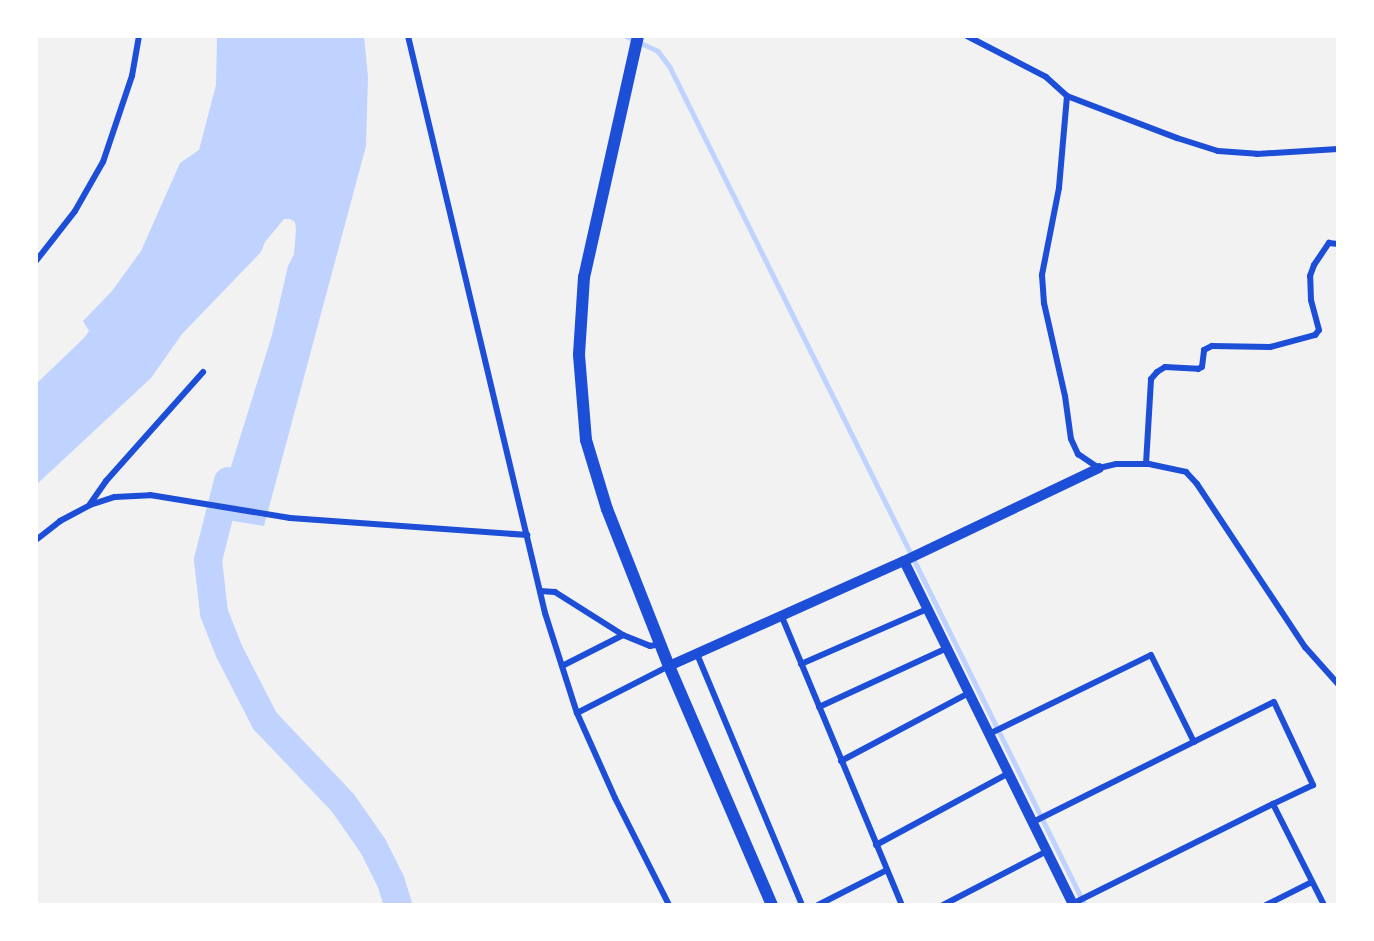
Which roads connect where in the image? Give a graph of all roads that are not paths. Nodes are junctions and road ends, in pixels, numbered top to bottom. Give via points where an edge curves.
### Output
1 (139, 36) edge
2 (408, 36) edge
3 (638, 36) edge
4 (967, 36) edge
5 (1067, 96) junction
6 (1338, 149) edge
7 (1338, 244) edge
8 (36, 261) edge
9 (203, 372) dead end
10 (1146, 464) junction
11 (1099, 468) junction
12 (90, 505) junction
13 (527, 535) junction
14 (36, 540) edge
15 (904, 561) junction
16 (540, 591) junction
17 (927, 609) junction
18 (782, 617) junction
19 (623, 635) junction
20 (660, 644) junction
21 (947, 648) junction
22 (697, 654) junction
23 (801, 664) junction
24 (562, 666) junction
25 (669, 666) junction
26 (1338, 684) edge
27 (969, 693) junction
28 (819, 706) junction
29 (577, 713) junction
30 (989, 735) junction
31 (1194, 742) junction
32 (841, 761) junction
33 (1009, 773) junction
34 (1273, 804) junction
35 (1033, 822) junction
36 (876, 845) junction
37 (1047, 851) junction
38 (887, 870) junction
39 (1312, 882) junction
40 (1072, 904) edge
41 (669, 905) edge
42 (772, 905) edge
43 (802, 905) edge
44 (818, 905) edge
45 (903, 905) edge
46 (942, 905) edge
47 (1266, 905) edge
48 (1324, 905) edge

1 - 8 street via 132,76 103,162 75,211
2 - 13 street
3 - 20 main road via 584,277 579,355 586,440 607,508
4 - 5 street via 1046,77
5 - 6 street via 1218,151 1257,154
5 - 11 street via 1059,188 1042,276 1044,303 1071,439 1078,454
7 - 10 street via 1329,243 1310,276 1319,330 1315,335 1270,347 1212,346 1204,350 1202,367 1198,369 1165,368 1157,372 1151,379
9 - 12 street via 106,481
10 - 11 street
10 - 26 street via 1186,472 1197,484 1305,647
11 - 15 street
12 - 13 street via 115,497 150,495 290,518
12 - 14 street
13 - 16 street
15 - 17 street
15 - 18 street
16 - 19 street via 555,592
16 - 24 street
17 - 21 street
17 - 23 street
18 - 22 street
18 - 23 street
19 - 20 street via 650,646
19 - 24 street
20 - 25 main road
21 - 27 street
21 - 28 street
22 - 25 street
22 - 43 street
23 - 28 street
24 - 29 street
25 - 29 street
25 - 42 main road
27 - 30 street
27 - 32 street
28 - 32 street
29 - 41 street
30 - 31 street via 1151,655
30 - 33 street
31 - 34 street via 1274,702 1313,784
31 - 35 street
32 - 36 street
33 - 35 street
33 - 36 street
34 - 39 street
34 - 40 street
35 - 37 street
36 - 38 street
37 - 40 street
37 - 46 street
38 - 44 street
38 - 45 street
39 - 47 street
39 - 48 street

